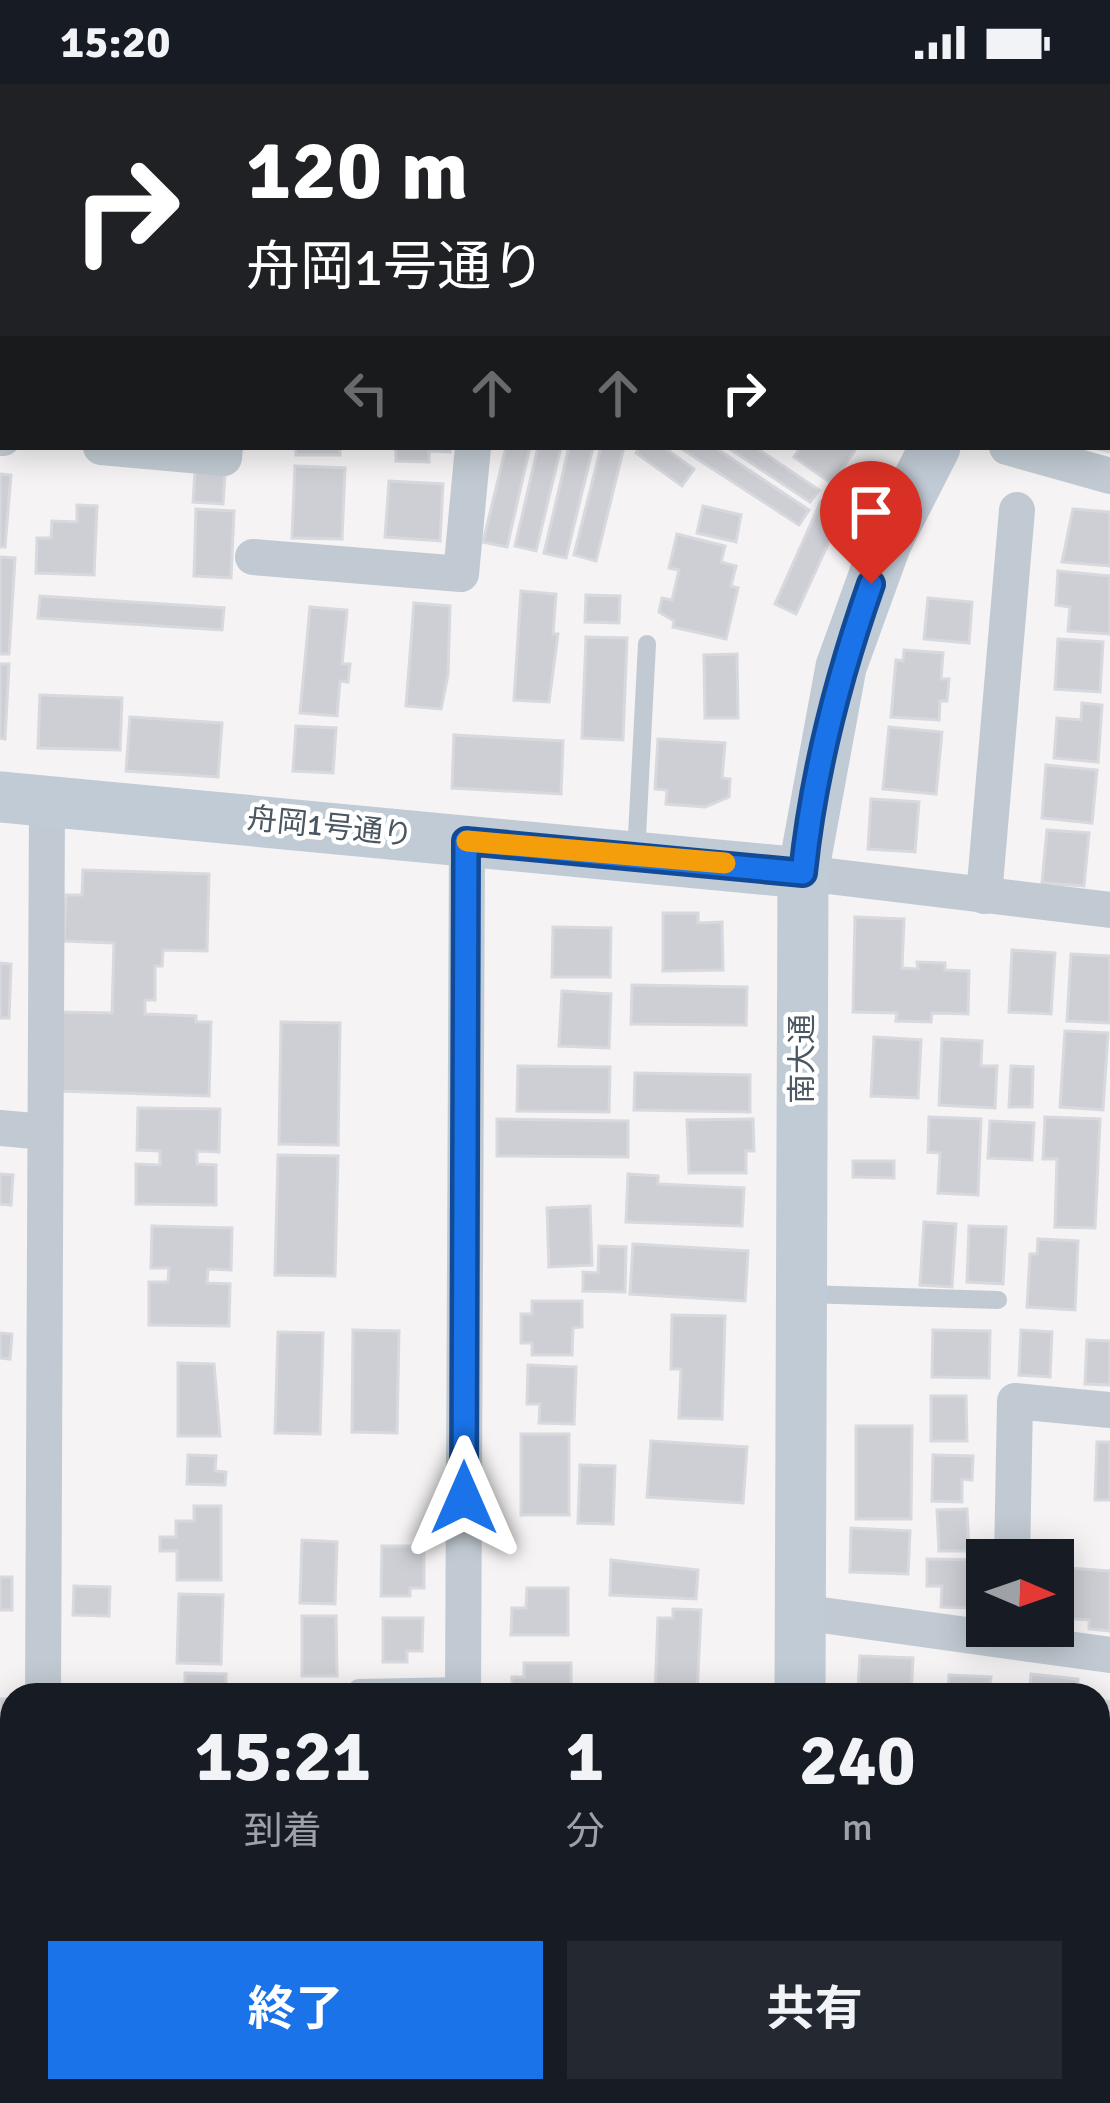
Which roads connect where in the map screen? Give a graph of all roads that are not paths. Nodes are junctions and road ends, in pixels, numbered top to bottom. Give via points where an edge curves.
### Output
1 (135, 450) edge
2 (225, 450) edge
3 (473, 450) edge
4 (932, 450) edge
5 (1018, 450) edge
6 (1110, 476) edge
7 (1017, 510) dead end
8 (254, 557) dead end
9 (647, 644) dead end
10 (24, 800) edge
11 (466, 841) junction
12 (636, 855) junction
13 (803, 873) junction
14 (984, 896) junction
15 (1110, 910) edge
16 (0, 1128) edge
17 (45, 1132) junction
18 (801, 1294) junction
19 (998, 1300) dead end
20 (1110, 1410) edge
21 (1012, 1539) edge
22 (800, 1612) junction
23 (966, 1629) edge
24 (1072, 1647) edge
25 (1110, 1655) edge
26 (43, 1683) edge
27 (463, 1683) edge
28 (800, 1683) edge

1 - 2 street via 224,458
3 - 8 street via 461,574
4 - 13 street, 南大通 via 886,543 842,667
5 - 6 street
7 - 14 street
9 - 12 lane
10 - 11 street, 舟岡1号通り
10 - 17 street
11 - 12 street, 舟岡1号通り
11 - 27 street
12 - 13 street, 舟岡1号通り
13 - 14 street
13 - 18 street, 南大通
14 - 15 street
16 - 17 street
17 - 26 street
18 - 19 lane
18 - 22 street, 南大通
20 - 21 street via 1015,1401
22 - 23 street
22 - 28 street, 南大通
24 - 25 street

